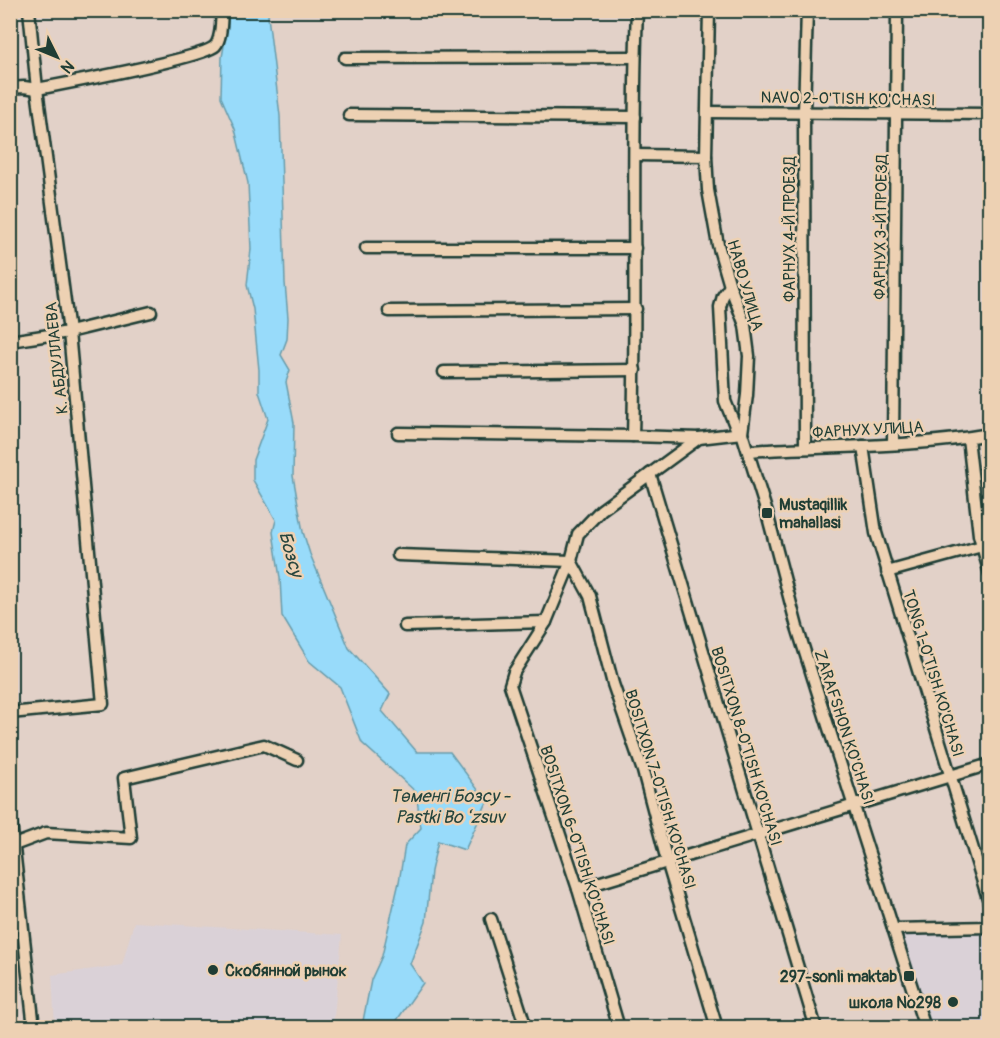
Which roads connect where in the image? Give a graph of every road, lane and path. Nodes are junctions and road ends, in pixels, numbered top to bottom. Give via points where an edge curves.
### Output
1 (29, 10) edge
2 (222, 10) edge
3 (637, 10) edge
4 (709, 10) edge
5 (807, 10) edge
6 (897, 10) edge
7 (345, 57) dead end
8 (635, 57) junction
9 (10, 88) edge
10 (37, 89) junction
11 (706, 112) junction
12 (804, 112) junction
13 (896, 113) junction
14 (990, 114) edge
15 (349, 115) dead end
16 (635, 117) junction
17 (635, 155) junction
18 (706, 156) junction
19 (366, 248) dead end
20 (635, 248) junction
21 (730, 286) junction
22 (636, 309) junction
23 (389, 311) dead end
24 (151, 312) dead end
25 (69, 332) junction
26 (10, 341) edge
27 (635, 370) junction
28 (444, 372) dead end
29 (398, 433) dead end
30 (740, 433) junction
31 (990, 434) edge
32 (633, 436) junction
33 (699, 438) junction
34 (968, 438) junction
35 (893, 444) junction
36 (863, 446) junction
37 (805, 447) junction
38 (748, 451) junction
39 (650, 474) junction
40 (982, 546) junction
41 (398, 555) dead end
42 (571, 561) junction
43 (887, 572) junction
44 (990, 574) edge
45 (546, 622) junction
46 (405, 626) dead end
47 (10, 713) edge
48 (297, 760) dead end
49 (990, 764) edge
50 (951, 776) junction
51 (854, 806) junction
52 (11, 816) edge
53 (758, 834) junction
54 (14, 845) junction
55 (667, 861) junction
56 (578, 889) junction
57 (990, 906) edge
58 (491, 919) dead end
59 (990, 927) edge
60 (893, 929) junction
61 (34, 1028) edge
62 (526, 1028) edge
63 (619, 1028) edge
64 (717, 1028) edge
65 (816, 1028) edge
66 (925, 1028) edge

1 - 10 street, К. АБДУЛЛАЕВА
2 - 10 street via 220,36 212,49
3 - 8 street
4 - 11 street, НАВО УЛИЦА
5 - 12 street, ФАРНУХ 4-Й ПРОЕЗД
6 - 13 street, ФАРНУХ 3-Й ПРОЕЗД
7 - 8 street
8 - 16 street
9 - 10 street
10 - 25 street, К. АБДУЛЛАЕВА
11 - 12 street, NAVO 2-O'TISH KO'CHASI
11 - 18 street, НАВО УЛИЦА
12 - 13 street, NAVO 2-O'TISH KO'CHASI
12 - 37 street, ФАРНУХ 4-Й ПРОЕЗД
13 - 14 street, NAVO 2-O'TISH KO'CHASI
13 - 35 street, ФАРНУХ 3-Й ПРОЕЗД
15 - 16 street
16 - 17 street
17 - 18 street
17 - 20 street
18 - 21 street, НАВО УЛИЦА via 718,245
19 - 20 street
20 - 22 street
21 - 30 street, НАВО УЛИЦА via 745,325 749,356
21 - 30 street, ZARAFSHON KO'CHASI via 720,307 725,401
22 - 23 street
22 - 27 street
24 - 25 street
25 - 26 street
25 - 47 street, К. АБДУЛЛАЕВА via 103,704
27 - 28 street
27 - 32 street
29 - 32 street
30 - 33 street
30 - 38 street, ZARAFSHON KO'CHASI
31 - 34 street, ФАРНУХ УЛИЦА
32 - 33 street
33 - 39 street
34 - 35 street, ФАРНУХ УЛИЦА
34 - 40 street
35 - 36 street, ФАРНУХ УЛИЦА
36 - 37 street, ФАРНУХ УЛИЦА
36 - 43 street, TONG 1-O'TISH KO'CHASI via 876,533
37 - 38 street, ФАРНУХ УЛИЦА
38 - 51 street, ZARAFSHON KO'CHASI via 797,627
39 - 42 street via 601,510 578,534
39 - 53 street, BOSITXON 8-O'TISH KO'CHASI
40 - 43 street
40 - 44 street
41 - 42 street
42 - 45 street
42 - 55 street, BOSITXON 7-O'TISH KO'CHASI via 590,596
43 - 50 street, TONG 1-O'TISH KO'CHASI
45 - 46 street
45 - 56 street, BOSITXON 6-O'TISH KO'CHASI via 510,685
48 - 54 street via 264,745 124,778 131,838 46,833
49 - 50 street
50 - 51 street
50 - 57 street, TONG 1-O'TISH KO'CHASI
51 - 53 street
51 - 60 street, ZARAFSHON KO'CHASI
52 - 54 street
53 - 55 street
53 - 65 street, BOSITXON 8-O'TISH KO'CHASI
54 - 61 street
55 - 56 street
55 - 64 street, BOSITXON 7-O'TISH KO'CHASI
56 - 63 street, BOSITXON 6-O'TISH KO'CHASI
58 - 62 street
59 - 60 street
60 - 66 street, ZARAFSHON KO'CHASI

